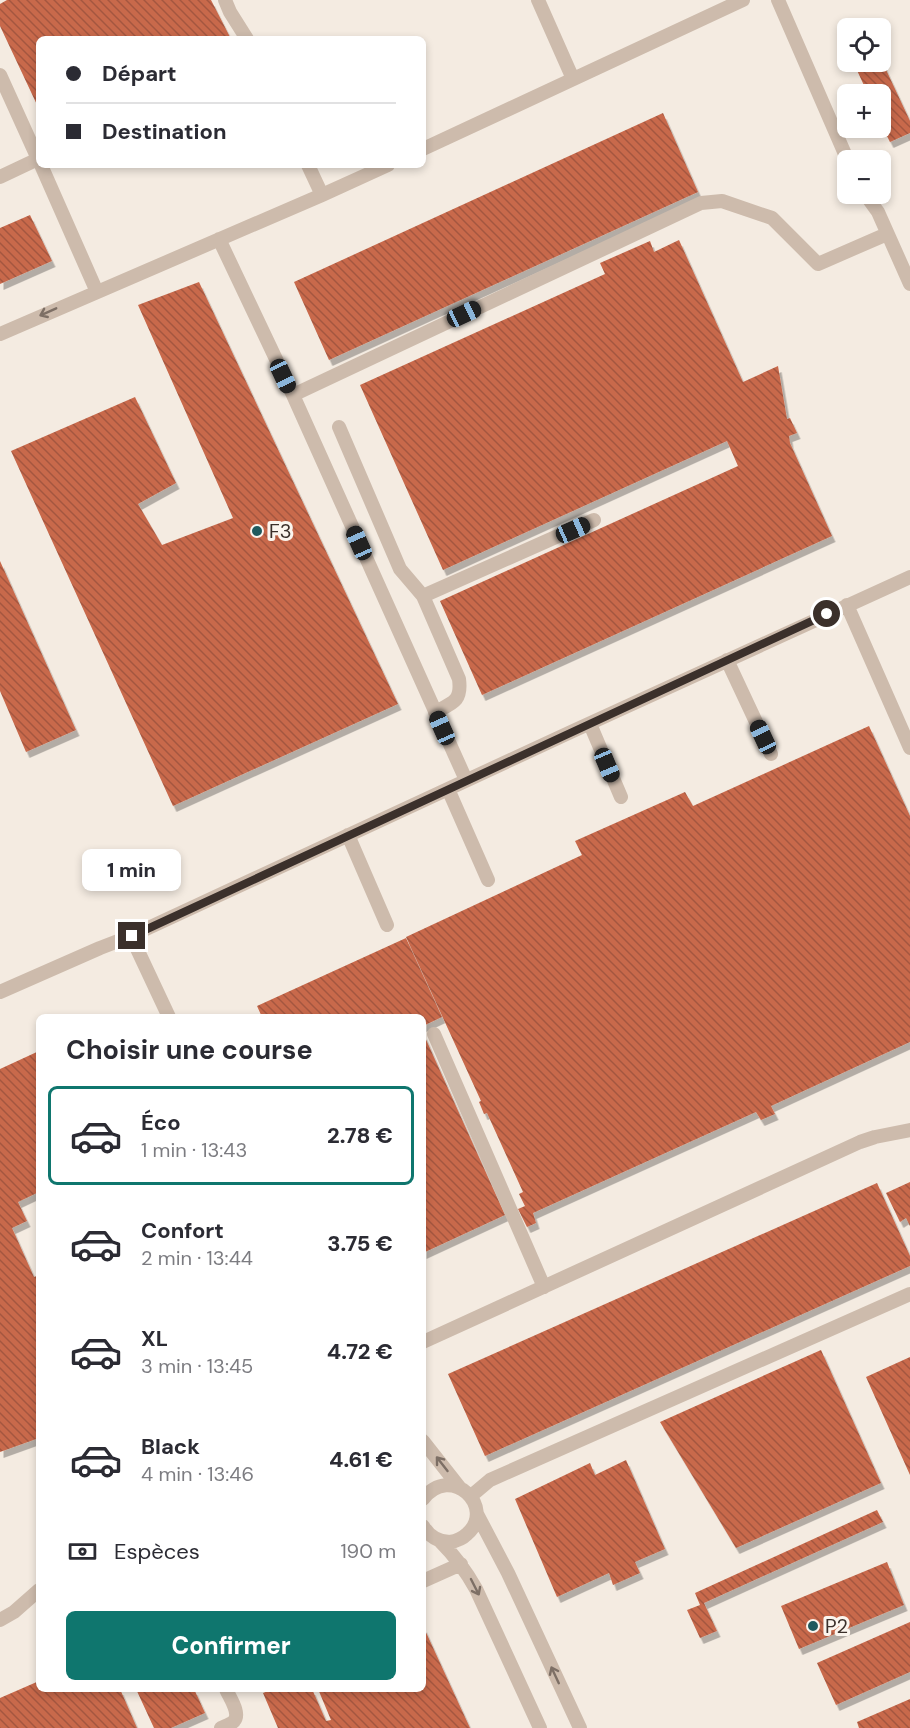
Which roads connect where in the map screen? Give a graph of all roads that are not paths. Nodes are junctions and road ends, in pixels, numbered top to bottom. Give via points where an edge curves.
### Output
1 (225, 0) edge
2 (538, 0) edge
3 (743, 0) edge
4 (778, 0) edge
5 (245, 36) edge
6 (0, 75) edge
7 (573, 79) junction
8 (426, 148) edge
9 (843, 150) edge
10 (36, 155) edge
11 (36, 163) edge
12 (42, 168) edge
13 (309, 168) edge
14 (381, 168) edge
15 (0, 177) edge
16 (322, 195) junction
17 (872, 204) edge
18 (887, 234) junction
19 (219, 240) junction
20 (910, 284) edge
21 (97, 292) junction
22 (0, 334) edge
23 (293, 395) junction
24 (339, 427) dead end
25 (594, 520) dead end
26 (910, 577) edge
27 (423, 596) junction
28 (847, 605) junction
29 (727, 660) junction
30 (435, 712) junction
31 (590, 724) junction
32 (910, 748) edge
33 (771, 754) dead end
34 (466, 780) junction
35 (448, 789) junction
36 (621, 797) dead end
37 (348, 835) junction
38 (488, 879) dead end
39 (387, 925) dead end
40 (132, 936) junction
41 (0, 992) edge
42 (169, 1014) edge
43 (434, 1034) dead end
44 (910, 1130) edge
45 (544, 1287) junction
46 (910, 1294) edge
47 (426, 1341) edge
48 (426, 1445) edge
49 (466, 1492) junction
50 (426, 1495) edge
51 (477, 1514) junction
52 (426, 1530) edge
53 (440, 1541) junction
54 (461, 1564) junction
55 (426, 1580) edge
56 (36, 1593) edge
57 (0, 1620) edge
58 (227, 1692) edge
59 (221, 1728) edge
60 (540, 1728) edge
61 (580, 1728) edge

1 - 5 lane
2 - 7 lane
3 - 7 lane
4 - 9 lane
6 - 10 lane
7 - 8 lane
11 - 15 lane
12 - 21 lane
13 - 16 lane
14 - 16 lane
16 - 19 lane
17 - 18 lane
18 - 20 lane
18 - 23 lane via 818,264 772,218 722,201 701,203
19 - 21 lane
19 - 23 lane
21 -> 22 lane
23 - 30 lane
24 - 27 lane via 400,569
25 - 27 lane
26 - 28 lane
27 - 30 lane via 460,688 455,702
28 - 29 lane
28 - 32 lane
29 - 31 lane
29 - 33 lane
30 - 34 lane
31 - 34 lane
31 - 36 lane
34 - 35 lane
35 - 37 lane
35 - 38 lane
37 - 39 lane
37 - 40 lane
40 - 41 lane
40 - 42 lane
43 - 45 lane
44 - 45 lane via 860,1142
45 - 47 lane
46 - 49 lane
49 -> 48 lane
49 - 50 lane via 444,1485
49 - 51 lane
51 - 53 lane via 465,1536
61 -> 51 lane
52 - 53 lane
53 - 54 lane
54 - 55 lane
54 -> 60 lane
56 - 57 lane
58 - 59 lane via 237,1713 234,1722

